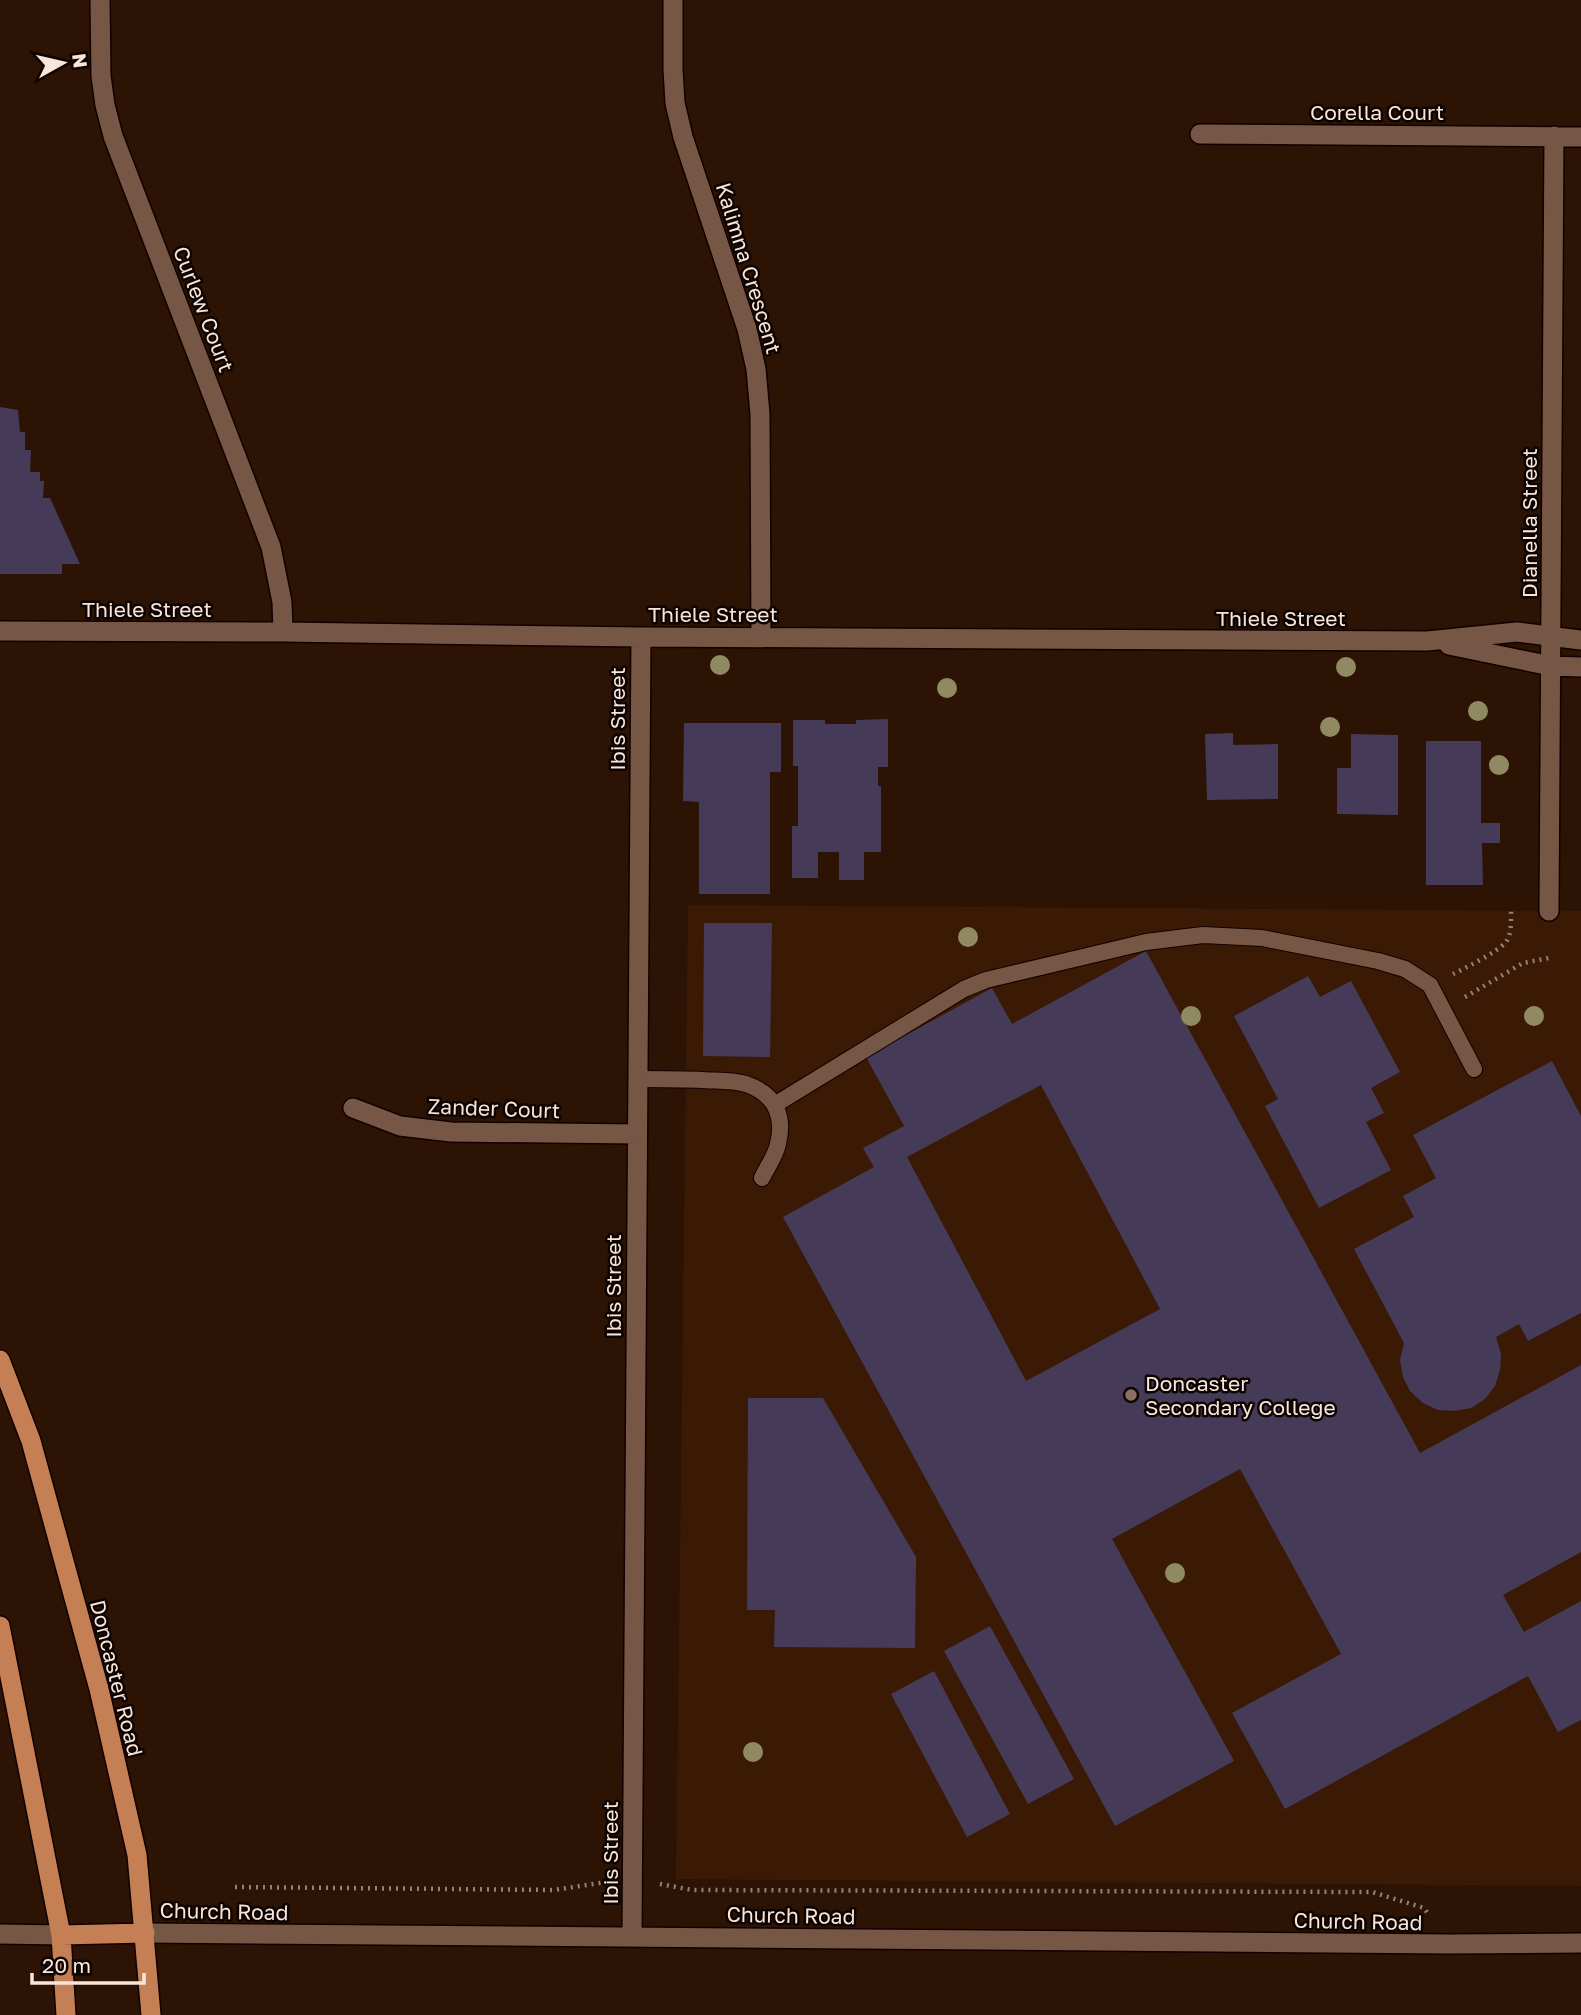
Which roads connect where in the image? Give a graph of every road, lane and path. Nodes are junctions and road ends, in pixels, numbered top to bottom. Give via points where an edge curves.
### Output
1 (100, 0) edge
2 (673, 0) edge
3 (1200, 134) dead end
4 (1554, 136) junction
5 (1581, 137) edge
6 (0, 631) edge
7 (284, 632) junction
8 (641, 637) junction
9 (761, 637) junction
10 (1551, 637) junction
11 (1581, 640) edge
12 (1427, 641) junction
13 (1551, 666) junction
14 (1581, 667) edge
15 (1511, 909) dead end
16 (1549, 911) dead end
17 (1483, 958) dead end
18 (1549, 958) dead end
19 (1443, 1010) junction
20 (1474, 1069) dead end
21 (637, 1079) junction
22 (776, 1104) junction
23 (354, 1108) dead end
24 (637, 1134) junction
25 (762, 1178) dead end
26 (0, 1360) edge
27 (0, 1626) edge
28 (632, 1883) junction
29 (235, 1887) dead end
30 (145, 1933) junction
31 (0, 1934) edge
32 (61, 1935) junction
33 (632, 1936) junction
34 (1581, 1943) edge
35 (1450, 1944) junction
36 (66, 2015) edge
37 (151, 2015) edge

1 - 7 street, Curlew Court via 101,76 113,136 271,547
2 - 9 street, Kalimna Crescent via 675,103 756,369
3 - 4 street, Corella Court
4 - 5 street, Corella Court
4 - 10 street, Dianella Street
6 - 7 street, Thiele Street
7 - 8 street, Thiele Street
8 - 9 street, Thiele Street
8 - 21 street, Ibis Street
9 - 12 street, Thiele Street
10 - 11 street, Thiele Street
10 - 12 street, Thiele Street via 1517,632
10 - 13 street, Dianella Street
12 - 13 street, Thiele Street
13 - 14 street, Thiele Street
13 - 16 street, Dianella Street
15 - 17 path via 1506,941
18 - 19 path via 1523,963
19 - 20 lane
19 - 22 lane via 1430,985 1405,969 1378,961 1262,938 1203,935 1146,942 964,989
21 - 22 lane via 744,1084
21 - 24 street, Ibis Street
22 - 25 lane via 781,1124 778,1146
23 - 24 street, Zander Court via 400,1126 451,1132
24 - 28 street, Ibis Street
26 - 30 main road, Doncaster Road via 31,1441 99,1689 137,1855
27 - 32 main road
28 - 29 path via 554,1889
28 - 33 street, Ibis Street
28 - 35 path via 692,1890 1372,1892 1423,1908
30 - 32 main road, Church Road
30 - 33 street, Church Road
30 - 37 main road, Doncaster Road
31 - 32 street, Church Road
32 - 36 main road
33 - 35 street, Church Road
34 - 35 street, Church Road

